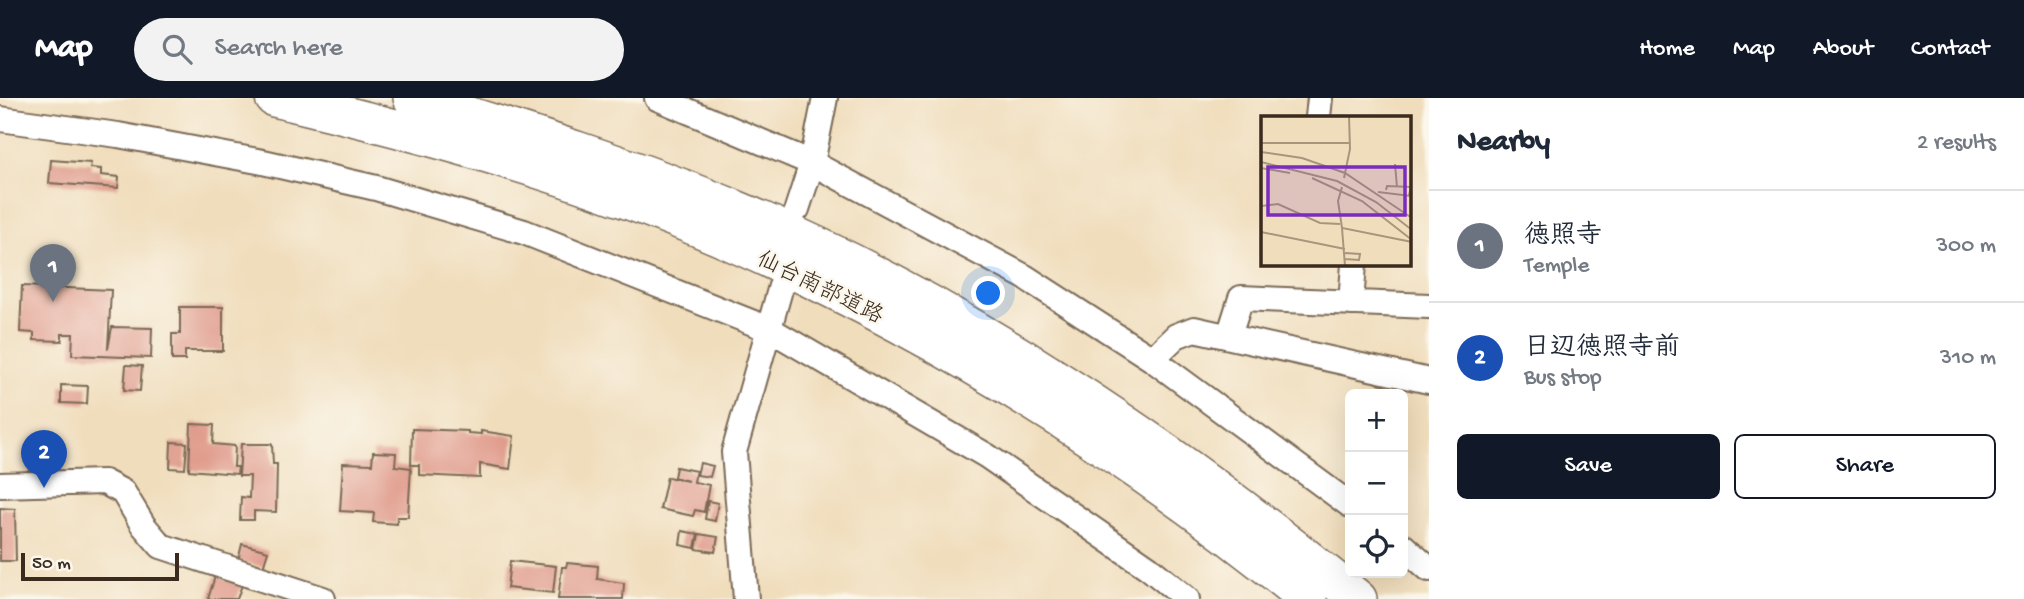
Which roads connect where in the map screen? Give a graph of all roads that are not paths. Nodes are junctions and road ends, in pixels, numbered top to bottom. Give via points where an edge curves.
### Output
1 (274, 98) edge
2 (412, 98) edge
3 (657, 98) edge
4 (825, 98) edge
5 (1320, 98) edge
6 (1318, 116) edge
7 (0, 119) edge
8 (812, 163) junction
9 (797, 209) dead end
10 (1354, 266) edge
11 (781, 286) dead end
12 (1351, 303) junction
13 (1429, 306) edge
14 (771, 330) junction
15 (1229, 336) junction
16 (1152, 359) junction
17 (1429, 381) edge
18 (0, 485) edge
19 (1345, 502) edge
20 (1408, 550) edge
21 (1429, 569) edge
22 (323, 599) edge
23 (746, 599) edge
24 (1187, 599) edge
25 (1308, 599) edge
26 (1358, 599) edge

1 - 25 highway, 仙台南部道路 via 399,127 565,178 727,241 868,307 1002,382 1130,464
2 - 26 highway, 仙台南部道路 via 578,149 741,211 883,279 1018,354 1149,440
3 - 8 street
4 - 8 street
5 - 6 street
7 - 14 street via 118,135 376,188 524,232
8 - 9 street
8 - 16 street via 1026,277
10 - 12 street
11 - 14 street
12 - 13 street
12 - 15 street via 1241,298
14 - 23 street via 734,452
14 - 24 street via 987,456
15 - 16 street via 1194,329 1176,336
15 - 17 street
16 - 19 street
18 - 22 street via 104,482 123,492 161,546
20 - 21 street

